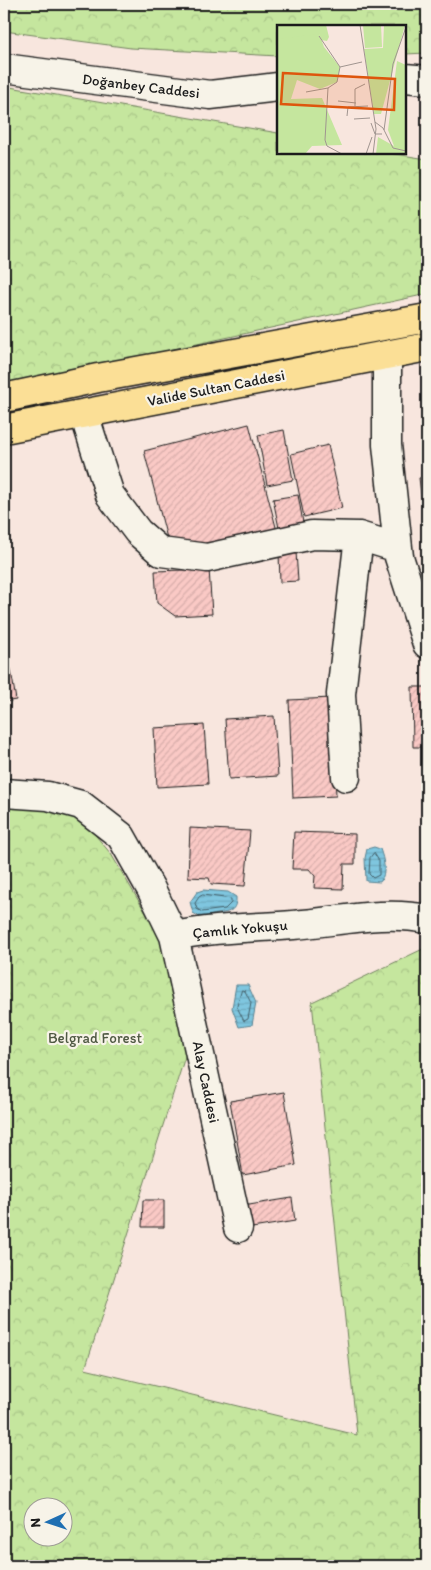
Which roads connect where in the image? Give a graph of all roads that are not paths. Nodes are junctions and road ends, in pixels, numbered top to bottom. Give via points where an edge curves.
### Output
1 (4, 68) edge
2 (406, 78) edge
3 (427, 80) edge
4 (277, 87) edge
5 (427, 318) edge
6 (427, 347) edge
7 (387, 355) junction
8 (4, 398) edge
9 (84, 414) junction
10 (4, 429) edge
11 (359, 536) junction
12 (398, 548) junction
13 (427, 644) edge
14 (346, 777) dead end
15 (4, 793) edge
16 (427, 919) edge
17 (174, 936) junction
18 (238, 1228) dead end

1 - 4 street, Doğanbey Caddesi via 210,95
2 - 3 street
5 - 8 main road, Valide Sultan Caddesi
6 - 7 main road, Valide Sultan Caddesi
7 - 9 main road, Valide Sultan Caddesi
7 - 12 street via 387,446
9 - 10 main road, Valide Sultan Caddesi
9 - 11 street via 110,495 138,532 161,552 208,558 312,535
11 - 12 street
11 - 14 street via 341,694
12 - 13 street
15 - 17 street, Çamlık Yokuşu via 48,796 81,805 121,836 152,889
16 - 17 street, Çamlık Yokuşu via 391,915 202,930
17 - 18 street, Alay Caddesi

